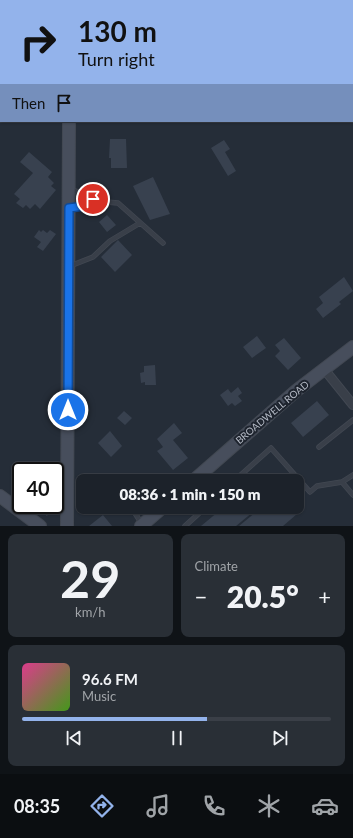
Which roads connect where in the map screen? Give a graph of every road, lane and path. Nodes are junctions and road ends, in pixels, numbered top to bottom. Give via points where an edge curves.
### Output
1 (69, 122) edge
2 (69, 190) junction
3 (94, 201) junction
4 (69, 208) junction
5 (140, 223) junction
6 (163, 243) dead end
7 (68, 267) junction
8 (353, 347) edge
9 (324, 369) junction
10 (353, 405) edge
11 (353, 420) edge
12 (319, 447) dead end
13 (201, 474) edge
14 (242, 474) edge
15 (294, 474) edge
16 (353, 475) edge
17 (342, 482) junction
18 (304, 485) edge
19 (353, 495) edge
20 (0, 496) edge
21 (135, 514) edge
22 (155, 514) edge
23 (198, 514) edge
24 (65, 525) edge
25 (40, 526) edge
26 (142, 526) edge
27 (185, 526) edge

1 - 2 street
2 - 3 lane via 88,195
2 - 4 street
3 - 4 lane via 84,206
3 - 5 lane via 118,203
4 - 7 street
5 - 6 lane
5 - 7 lane via 110,240 93,258
7 - 24 street
8 - 9 street, BROADWELL ROAD
9 - 10 street
9 - 13 street, BROADWELL ROAD
11 - 12 lane
14 - 15 lane via 271,448
16 - 17 lane
17 - 18 lane via 317,486 310,492
17 - 19 lane
20 - 25 street
21 - 26 lane
22 - 26 street
23 - 27 lane

